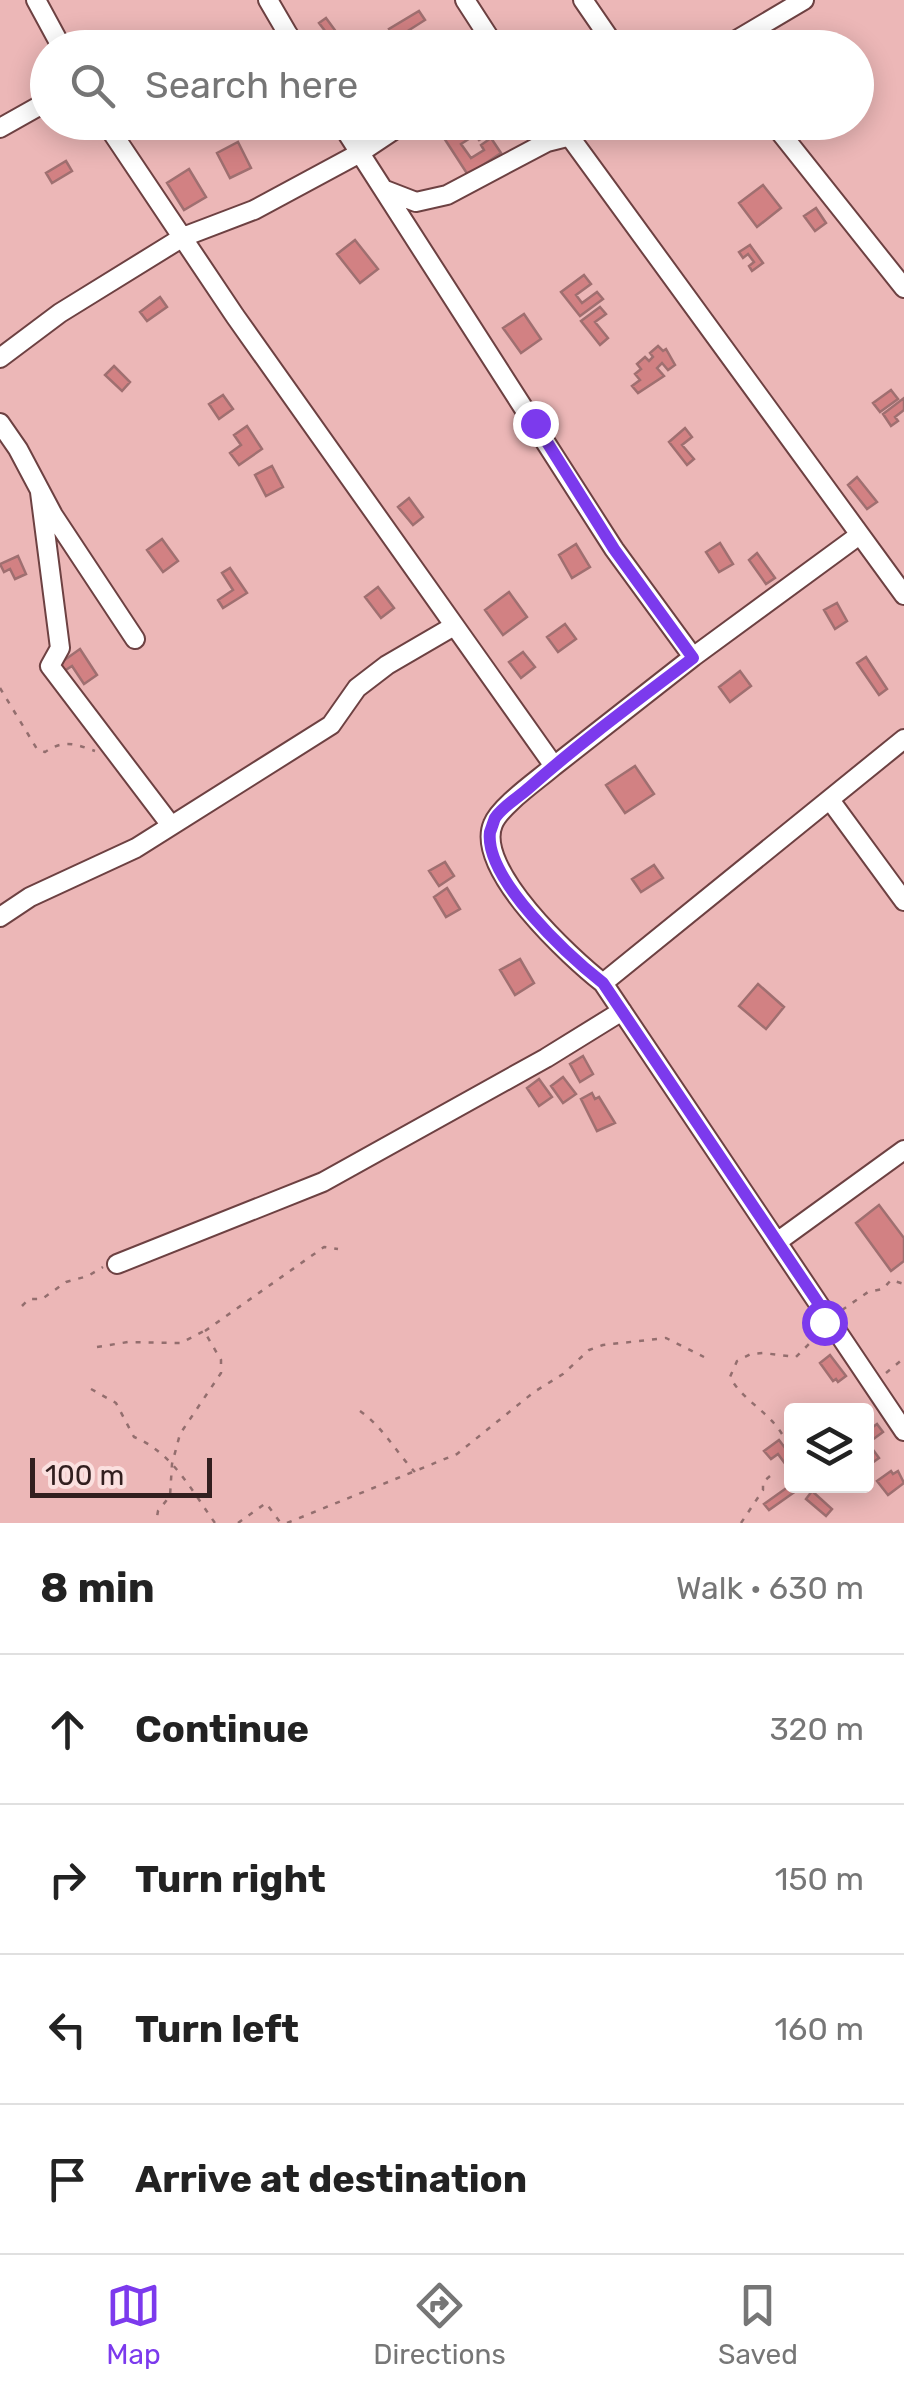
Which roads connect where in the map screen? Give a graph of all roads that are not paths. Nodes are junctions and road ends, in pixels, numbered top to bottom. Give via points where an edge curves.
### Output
1 (465, 0) edge
2 (582, 0) edge
3 (804, 0) edge
4 (271, 1) edge
5 (45, 3) edge
6 (55, 30) edge
7 (286, 30) edge
8 (484, 30) edge
9 (603, 30) edge
10 (753, 30) edge
11 (30, 111) edge
12 (0, 128) edge
13 (117, 140) edge
14 (350, 140) edge
15 (379, 140) edge
16 (550, 140) edge
17 (573, 140) edge
18 (786, 140) edge
19 (358, 154) junction
20 (383, 190) junction
21 (184, 238) junction
22 (904, 288) edge
23 (0, 358) edge
24 (0, 423) edge
25 (40, 492) junction
26 (858, 536) junction
27 (904, 595) edge
28 (454, 626) junction
29 (135, 640) dead end
30 (693, 658) junction
31 (904, 740) edge
32 (554, 766) junction
33 (830, 800) junction
34 (170, 824) junction
35 (904, 901) edge
36 (0, 917) edge
37 (603, 983) junction
38 (622, 1010) junction
39 (904, 1150) edge
40 (777, 1242) junction
41 (117, 1264) road end
42 (904, 1431) edge

1 - 8 street
2 - 9 street
3 - 10 street
4 - 7 street
5 - 6 street
11 - 12 street
13 - 21 street
14 - 19 street
15 - 19 street
16 - 20 street via 447,195 416,202
17 - 26 street
18 - 22 street
19 - 20 street
19 - 21 street via 254,210
20 - 30 street via 614,549
21 - 23 street
21 - 28 street
24 - 25 street
25 - 29 street
25 - 34 street via 60,648 50,666
26 - 27 street
26 - 30 street
28 - 32 street
28 - 34 street via 357,688 331,725
30 - 32 street
31 - 33 street
32 - 37 street via 495,818 490,844 532,918
33 - 35 street
33 - 37 street
34 - 36 street
37 - 38 street
38 - 40 street
38 - 41 street via 323,1182
39 - 40 street
40 - 42 street

